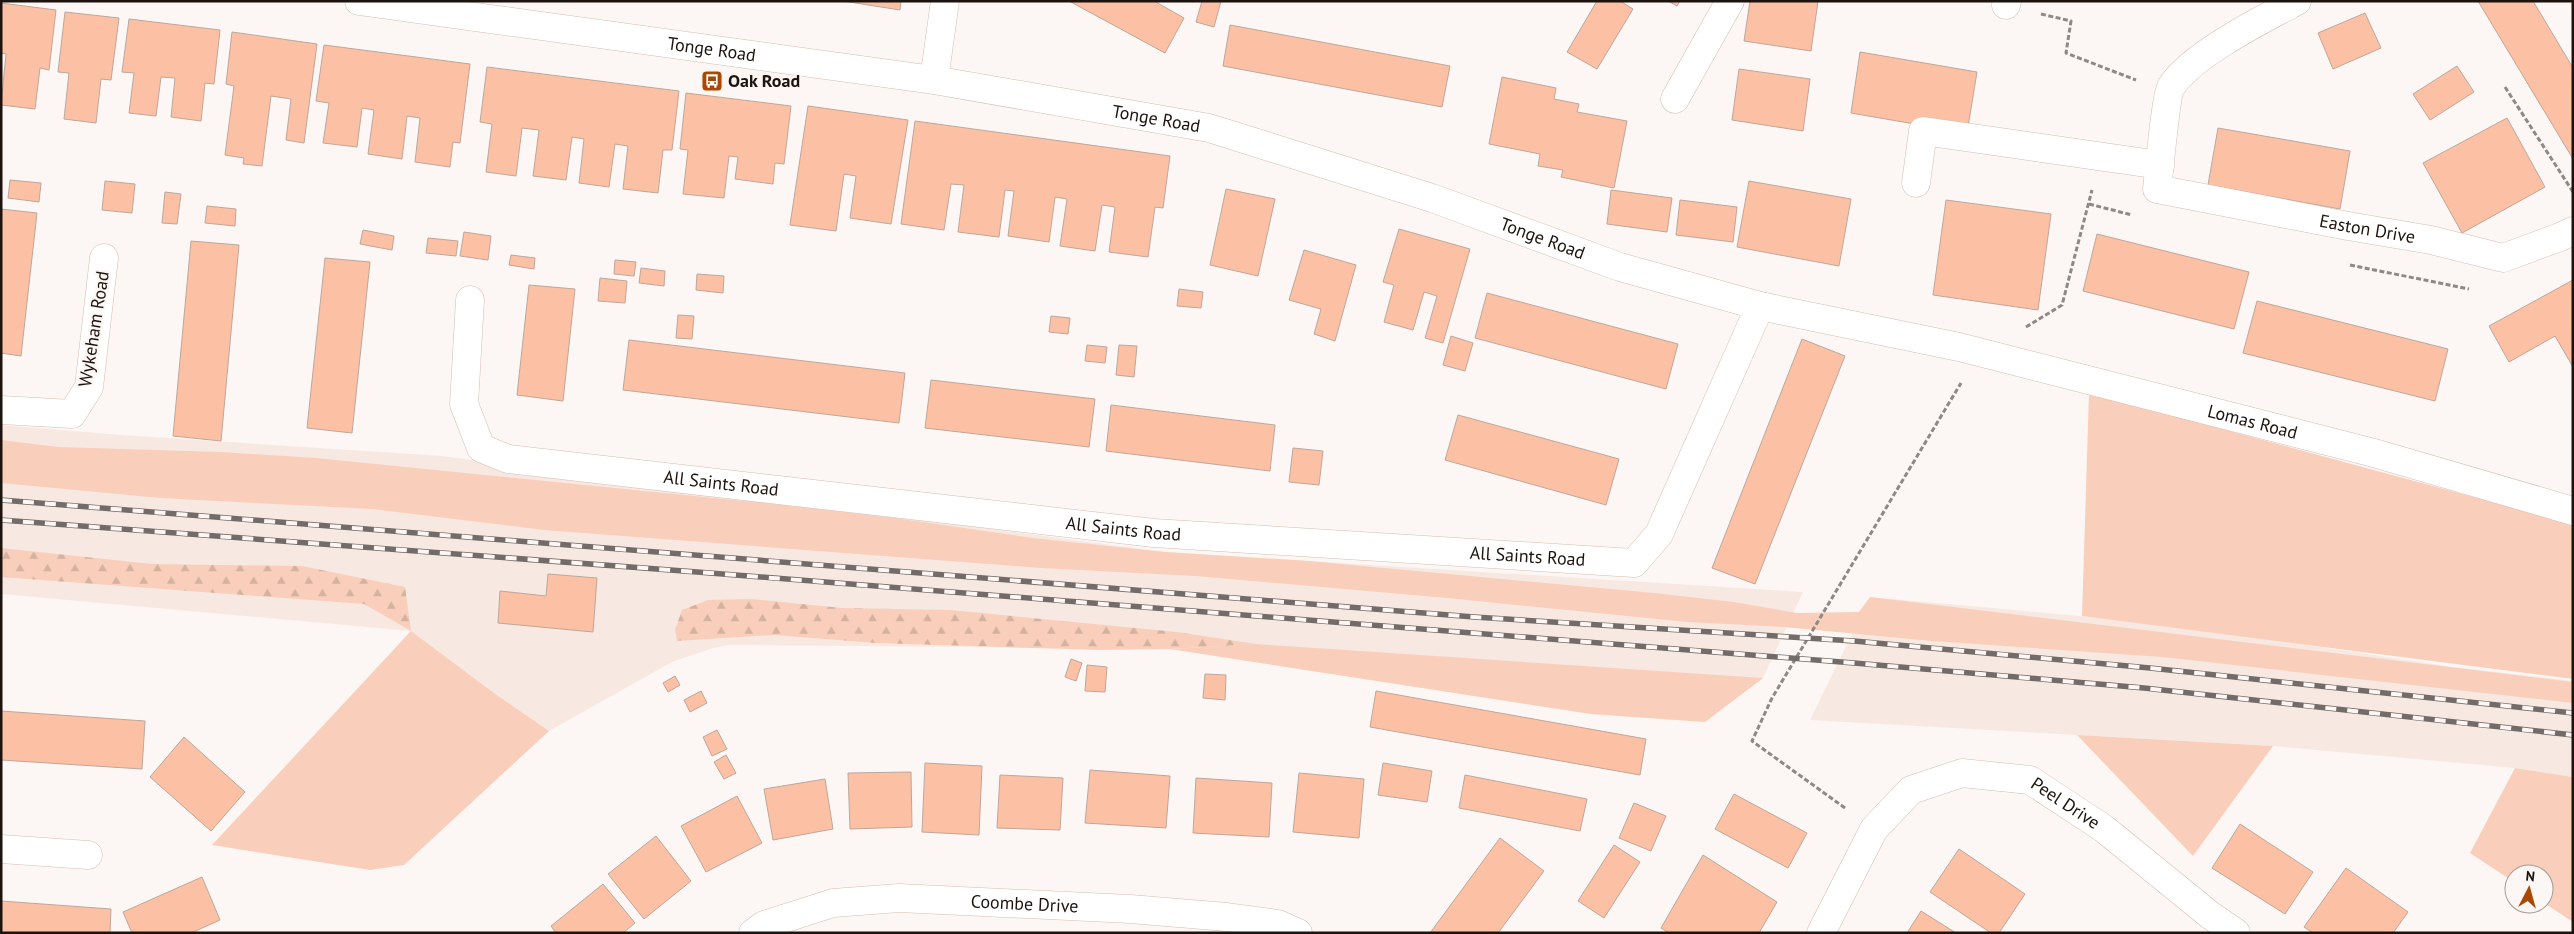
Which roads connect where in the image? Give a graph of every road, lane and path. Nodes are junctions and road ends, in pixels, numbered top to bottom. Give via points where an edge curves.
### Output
1 (359, 1) edge
2 (945, 1) edge
3 (1730, 1) edge
4 (2297, 1) edge
5 (2007, 3) edge
6 (934, 80) junction
7 (2505, 87) dead end
8 (2170, 88) junction
9 (1675, 99) dead end
10 (2100, 156) junction
11 (2159, 177) junction
12 (1916, 183) dead end
13 (2573, 192) edge
14 (2573, 230) edge
15 (104, 258) dead end
16 (470, 300) dead end
17 (1760, 306) junction
18 (2022, 330) dead end
19 (1930, 340) joint
20 (1962, 380) dead end
21 (1, 410) edge
22 (2573, 511) edge
23 (1874, 829) junction
24 (1, 850) edge
25 (88, 855) dead end
26 (753, 933) edge
27 (1298, 933) edge
28 (1821, 933) edge
29 (2236, 933) edge

1 - 6 street, Tonge Road
2 - 6 street
3 - 9 street
4 - 8 street via 2240,31 2192,66
5 - 8 path via 2071,21 2066,54 2141,83
6 - 17 street, Tonge Road via 1209,128 1432,198 1620,267
7 - 13 path
8 - 11 street
10 - 11 street, Easton Drive
10 - 12 street, Easton Drive via 1923,132
10 - 18 path via 2062,305
11 - 14 street, Easton Drive via 2348,226 2431,240 2503,258 2560,238
15 - 21 street, Wykeham Road via 89,387 72,414
16 - 17 street, All Saints Road via 464,404 481,448 508,459 1154,533 1634,564 1659,534
17 - 19 street, Tonge Road
19 - 22 street, Lomas Road via 2374,453
20 - 23 path via 1772,698 1752,741
23 - 28 street, Peel Drive
23 - 29 street, Peel Drive via 1910,790 1962,773 2030,780 2103,828 2210,916
24 - 25 street
26 - 27 street, Coombe Drive via 764,925 833,903 899,898 1227,917 1278,924

